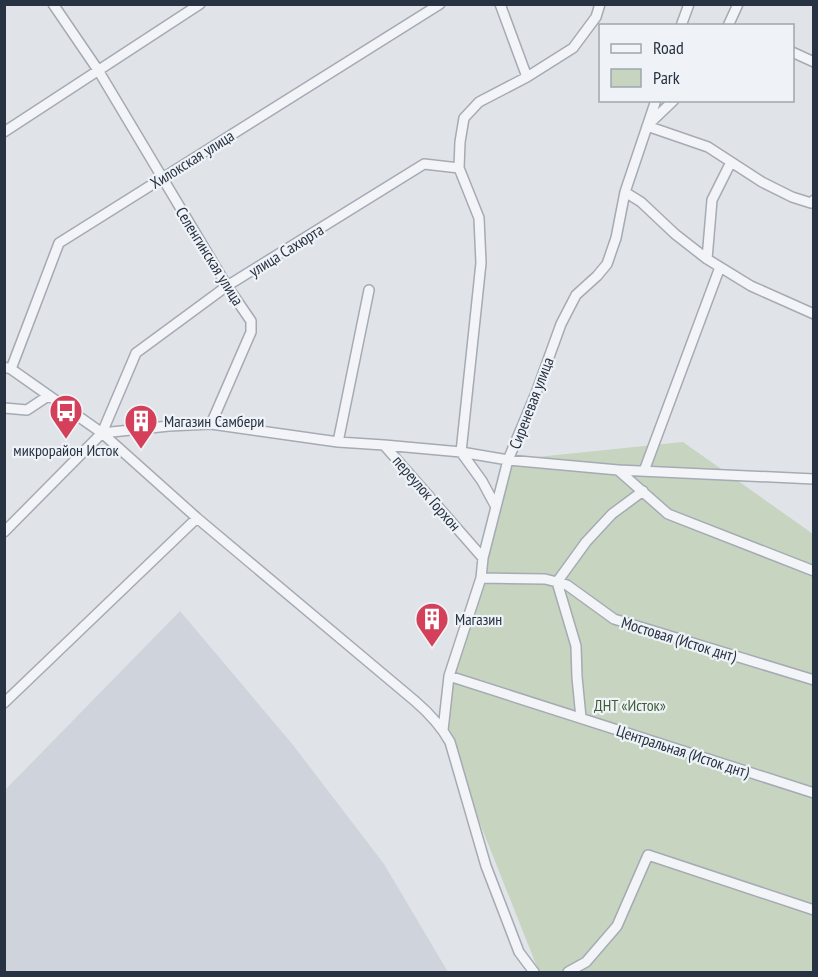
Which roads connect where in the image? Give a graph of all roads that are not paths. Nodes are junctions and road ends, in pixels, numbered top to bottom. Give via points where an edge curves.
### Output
1 (53, 4) edge
2 (200, 4) edge
3 (440, 4) edge
4 (500, 4) edge
5 (600, 4) edge
6 (689, 4) edge
7 (738, 4) edge
8 (682, 24) edge
9 (729, 24) edge
10 (794, 53) edge
11 (813, 62) edge
12 (98, 70) junction
13 (527, 77) junction
14 (655, 102) edge
15 (672, 102) edge
16 (647, 126) junction
17 (4, 132) edge
18 (731, 162) junction
19 (459, 168) junction
20 (163, 178) junction
21 (625, 192) junction
22 (813, 200) edge
23 (707, 259) junction
24 (720, 267) junction
25 (227, 286) junction
26 (369, 290) dead end
27 (813, 314) edge
28 (8, 368) edge
29 (48, 396) junction
30 (4, 408) edge
31 (211, 424) junction
32 (102, 433) junction
33 (338, 442) junction
34 (384, 445) junction
35 (461, 452) junction
36 (508, 460) junction
37 (618, 470) junction
38 (644, 471) junction
39 (813, 479) edge
40 (642, 491) junction
41 (496, 507) junction
42 (197, 518) junction
43 (4, 532) edge
44 (483, 558) junction
45 (813, 571) edge
46 (481, 578) junction
47 (557, 582) junction
48 (449, 676) junction
49 (813, 680) edge
50 (4, 703) edge
51 (581, 718) junction
52 (443, 730) junction
53 (813, 793) edge
54 (813, 910) edge
55 (534, 972) edge
56 (568, 972) edge

1 - 12 street, Селенгинская улица
2 - 12 street
3 - 20 street, Хилокская улица
4 - 13 street
5 - 13 street via 596,17 573,48
6 - 8 street
7 - 9 street
10 - 11 street
12 - 17 street
12 - 20 street, Селенгинская улица
13 - 19 street via 479,102 464,118
14 - 16 street, Сиреневая улица
15 - 16 street
16 - 18 street via 708,147
16 - 21 street, Сиреневая улица
18 - 22 street via 792,196 812,203
18 - 23 street via 712,200
19 - 25 street, улица Сахюрта via 424,164
19 - 35 street via 479,218 481,263
20 - 25 street, Селенгинская улица
20 - 28 street, Хилокская улица via 59,243
21 - 23 street
21 - 36 street, Сиреневая улица via 607,264 576,296 561,324
23 - 24 street
24 - 27 street
24 - 38 street
25 - 31 street, Селенгинская улица via 251,321 251,332
25 - 32 street, улица Сахюрта via 136,352
26 - 33 street
28 - 29 street
29 - 30 street via 27,410
29 - 32 street
31 - 32 street, переулок Горхон
31 - 33 street, переулок Горхон
32 - 42 street
32 - 43 street
33 - 34 street, переулок Горхон
34 - 35 street, Сиреневая улица
34 - 44 street, переулок Горхон
35 - 36 street, Сиреневая улица
35 - 41 street
36 - 37 street
36 - 41 street
37 - 38 street
37 - 40 street
38 - 39 street
40 - 45 street via 668,514
40 - 47 street via 612,514
41 - 44 street
42 - 50 street
42 - 52 street via 416,700
44 - 46 street
46 - 47 street, Мостовая (Исток днт)
46 - 48 street
47 - 49 street, Мостовая (Исток днт) via 614,619
47 - 51 street via 576,645
48 - 51 street, Центральная (Исток днт)
48 - 52 street
51 - 53 street, Центральная (Исток днт)
52 - 55 street via 450,742 486,866 519,952
54 - 56 street via 648,855 617,926 586,962

